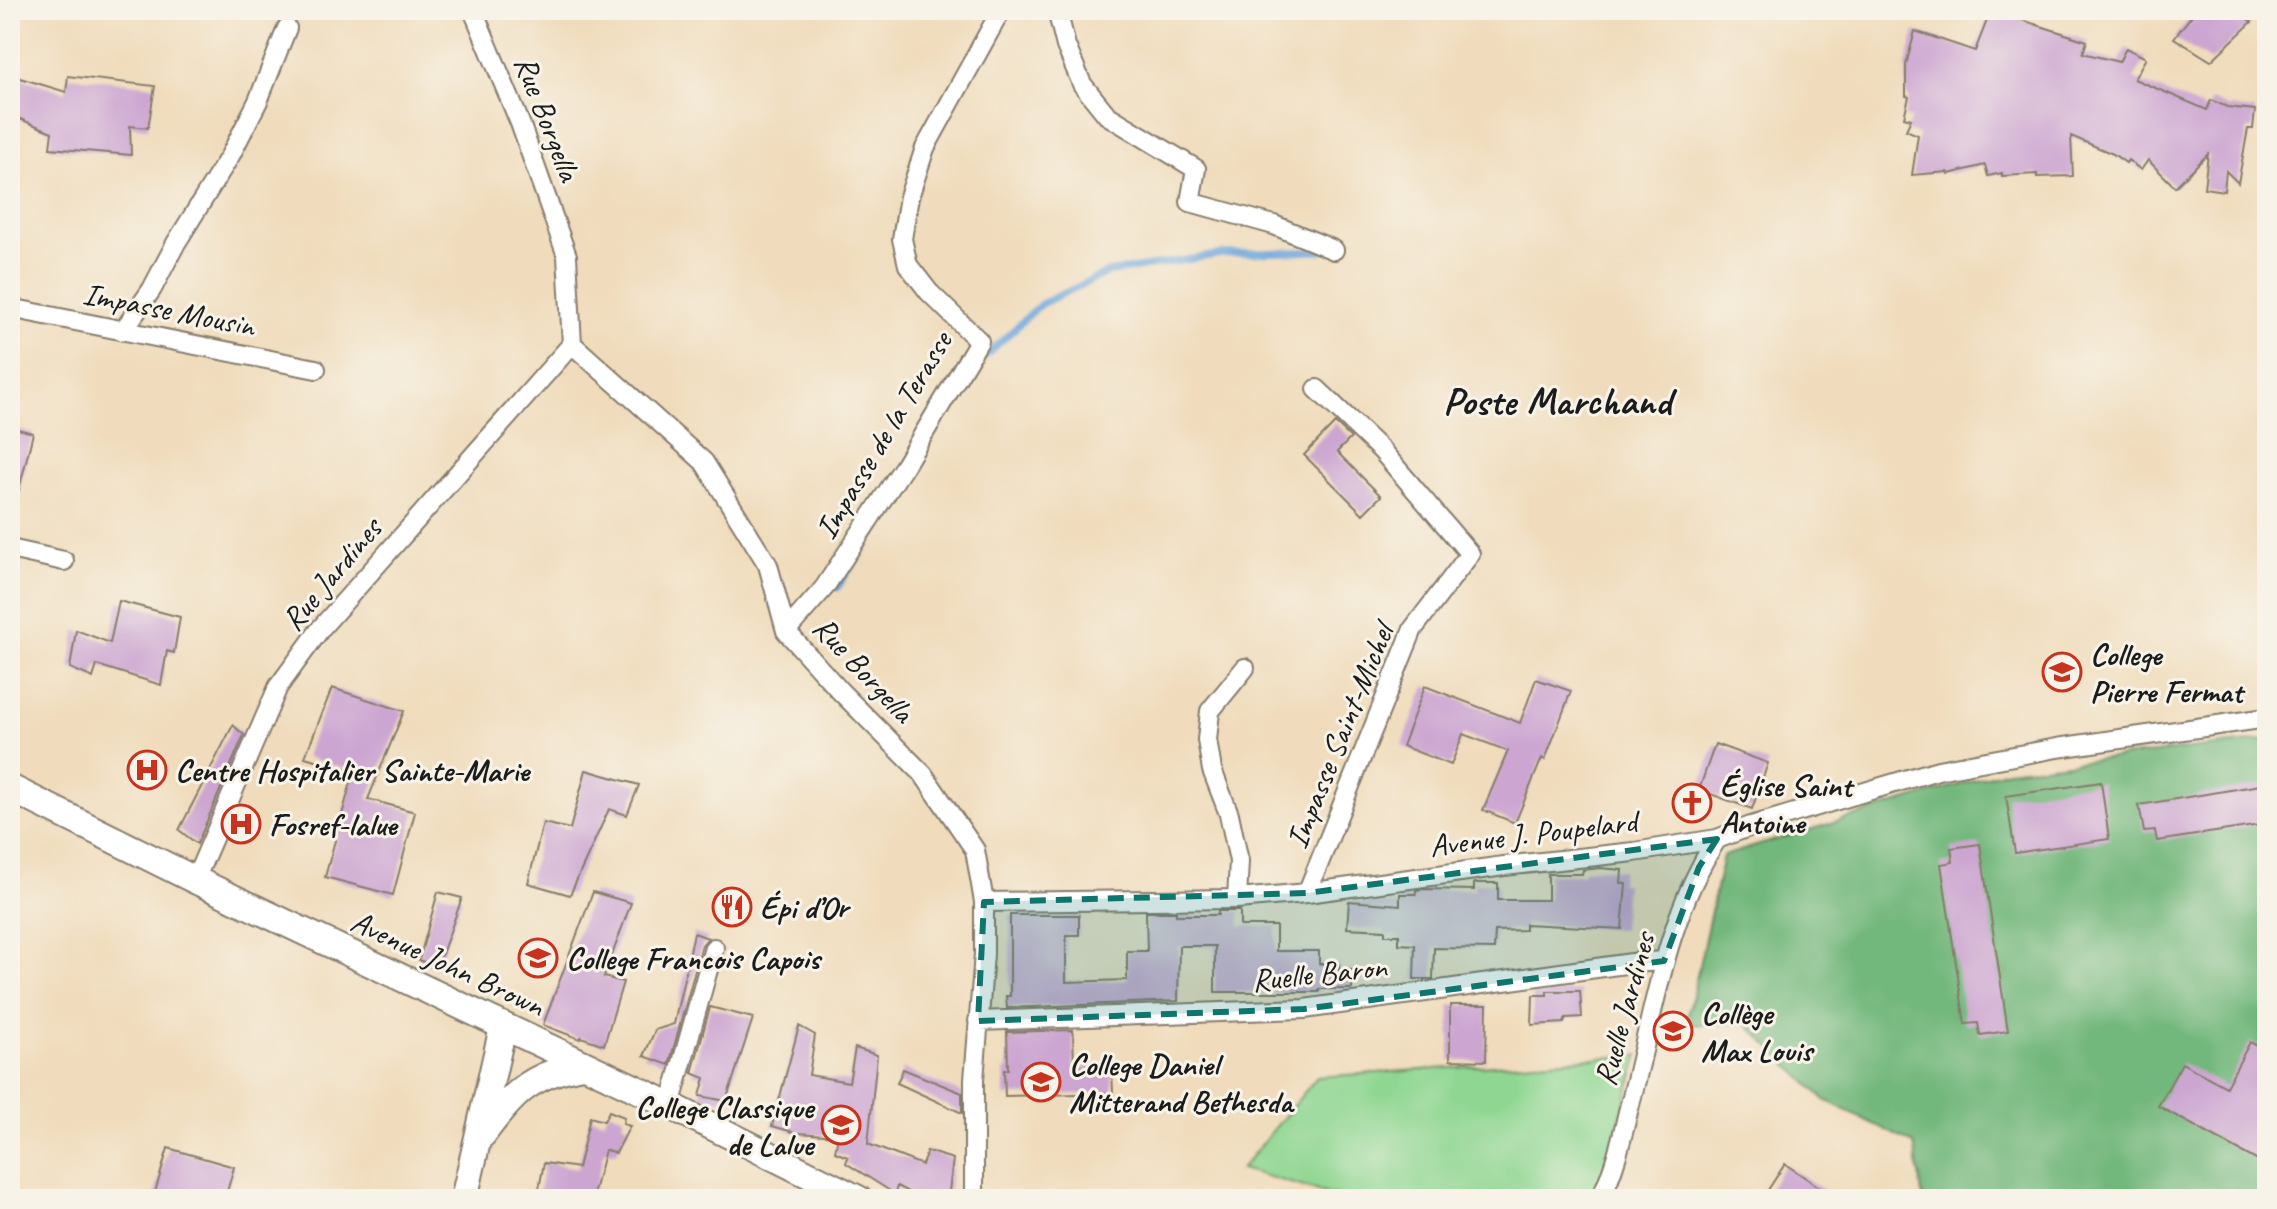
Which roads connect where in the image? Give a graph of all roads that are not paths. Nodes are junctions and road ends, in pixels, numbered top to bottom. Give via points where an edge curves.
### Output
1 (473, 10) edge
2 (1057, 10) edge
3 (999, 14) dead end
4 (287, 28) dead end
5 (1334, 250) dead end
6 (10, 308) edge
7 (123, 331) junction
8 (572, 344) junction
9 (316, 369) dead end
10 (1317, 389) dead end
11 (10, 549) edge
12 (64, 561) dead end
13 (786, 631) junction
14 (1245, 668) dead end
15 (2267, 718) edge
16 (10, 788) edge
17 (1717, 839) junction
18 (195, 880) junction
19 (1307, 893) junction
20 (1237, 899) junction
21 (984, 902) junction
22 (714, 948) dead end
23 (1664, 961) junction
24 (978, 1021) junction
25 (503, 1027) junction
26 (583, 1065) junction
27 (670, 1106) junction
28 (479, 1140) junction
29 (464, 1199) edge
30 (858, 1199) edge
31 (974, 1199) edge
32 (1600, 1199) edge

1 - 8 street, Rue Borgella via 567,256
2 - 5 street via 1082,84 1107,115 1196,169 1190,202 1274,225
3 - 13 street, Impasse de la Terasse via 925,148 902,239 908,265 979,341 824,588
4 - 7 street via 230,156
6 - 7 street, Impasse Mousin
7 - 9 street, Impasse Mousin
8 - 13 street, Rue Borgella via 704,462 768,565
8 - 18 street, Rue Jardines via 321,628 278,687
10 - 19 street, Impasse Saint-Michel via 1382,451 1470,554 1413,629
11 - 12 street
13 - 21 street, Rue Borgella via 923,774 975,850
14 - 20 street via 1210,711 1207,740 1239,861
15 - 17 street, Avenue J. Poupelard via 1938,770
16 - 18 main road, Avenue John Brown
17 - 19 street, Avenue J. Poupelard
17 - 23 street, Ruelle Jardines via 1699,867
18 - 25 main road, Avenue John Brown
19 - 20 street, Avenue J. Poupelard
20 - 21 street, Avenue J. Poupelard
21 - 24 street, Rue Borgella
22 - 27 street
23 - 24 street, Ruelle Baron via 1304,1009
23 - 32 street, Ruelle Jardines via 1615,1162
24 - 31 street, Rue Borgella
25 - 26 main road, Avenue John Brown
25 - 28 main road
26 - 27 main road, Avenue John Brown
26 - 28 main road via 551,1072 525,1087
27 - 30 main road, Avenue John Brown
28 - 29 main road

